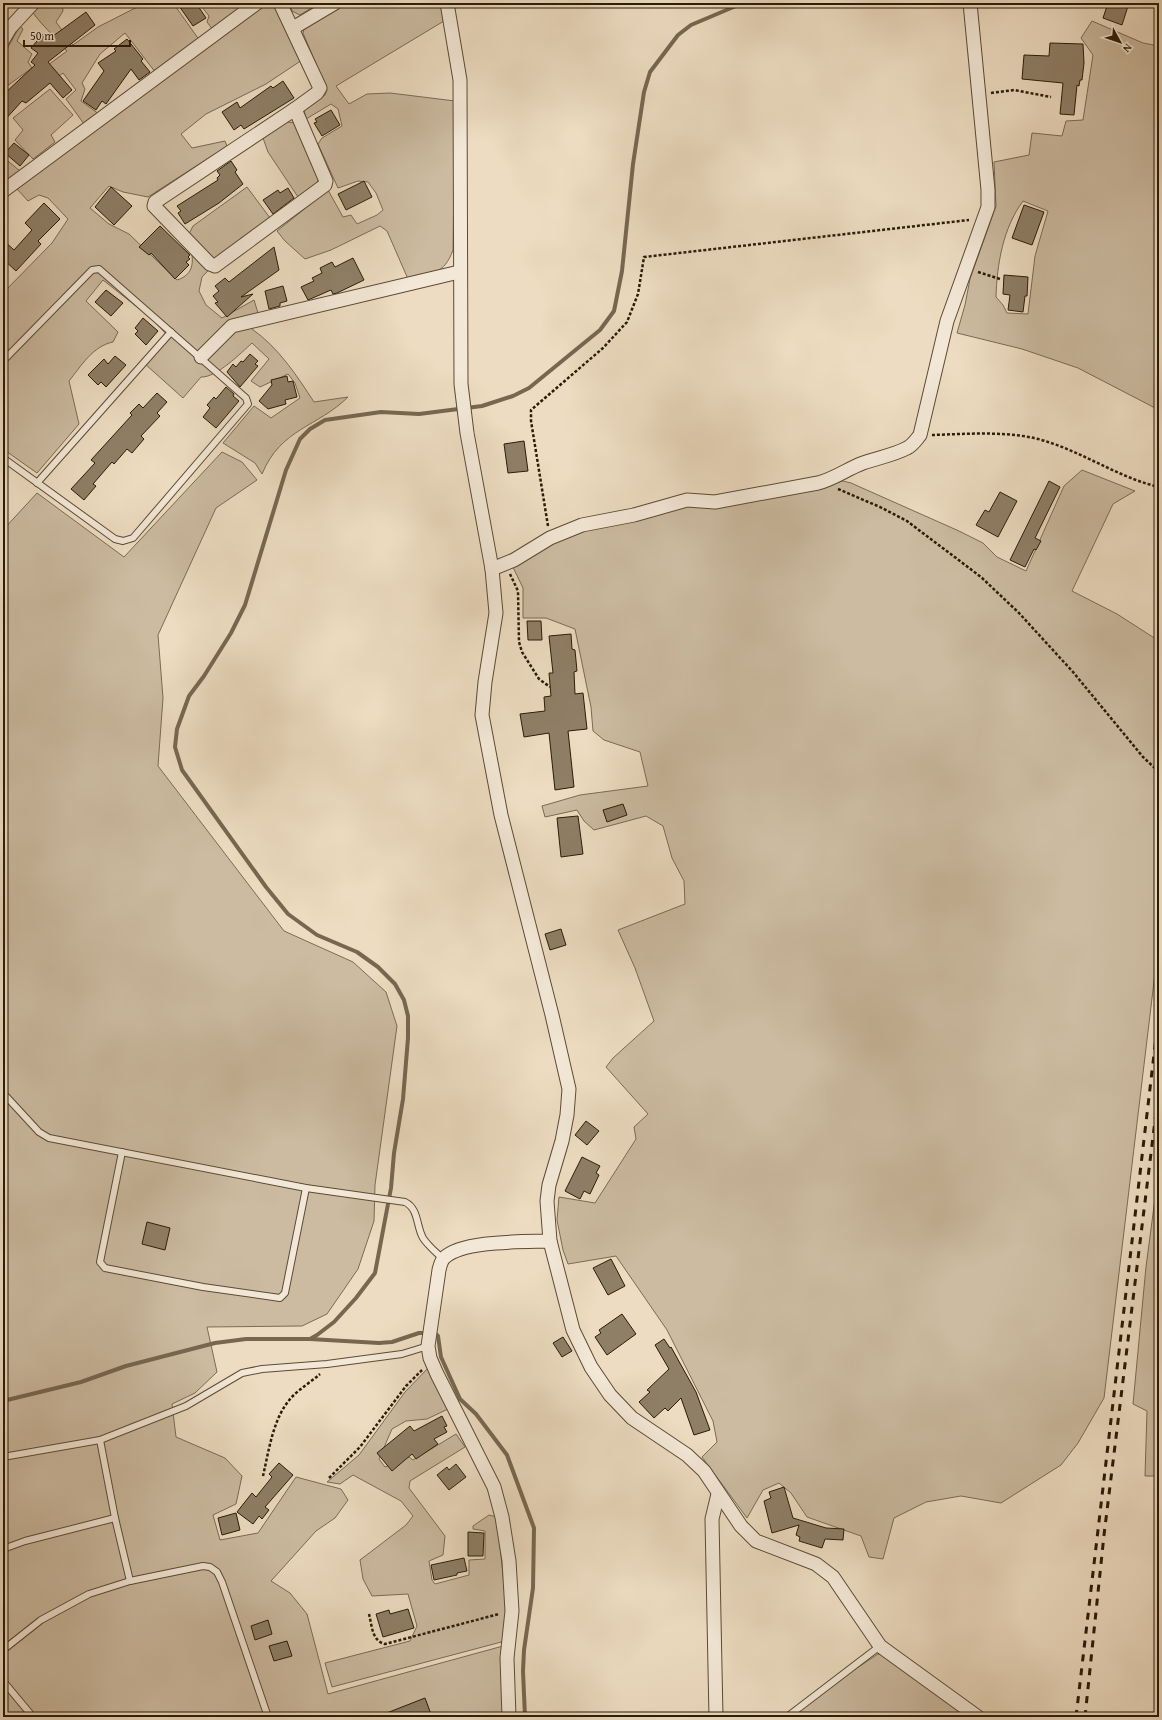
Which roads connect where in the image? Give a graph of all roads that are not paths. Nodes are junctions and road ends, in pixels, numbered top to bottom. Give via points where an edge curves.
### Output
1 (33, 3) edge
2 (257, 3) edge
3 (280, 3) edge
4 (335, 3) edge
5 (447, 3) edge
6 (970, 3) edge
7 (292, 28) junction
8 (3, 40) edge
9 (295, 109) junction
10 (3, 191) edge
11 (459, 272) junction
12 (171, 332) junction
13 (201, 357) junction
14 (3, 361) edge
15 (3, 458) edge
16 (37, 483) junction
17 (498, 567) junction
18 (3, 1093) edge
19 (122, 1152) junction
20 (306, 1188) junction
21 (550, 1242) junction
22 (443, 1259) junction
23 (428, 1346) junction
24 (100, 1440) junction
25 (3, 1457) edge
26 (718, 1494) junction
27 (115, 1518) junction
28 (3, 1549) edge
29 (130, 1581) junction
30 (880, 1646) junction
31 (3, 1650) edge
32 (3, 1680) edge
33 (507, 1716) edge
34 (33, 1717) edge
35 (268, 1717) edge
36 (716, 1717) edge
37 (787, 1717) edge
38 (978, 1717) edge

1 - 8 street via 10,28
2 - 10 street
3 - 7 street
4 - 7 street
5 - 11 street via 460,80
6 - 17 street via 988,207 947,321 920,435 908,448 861,464 829,480 715,502 687,500 634,515 582,525 550,538
7 - 9 street via 320,88 317,94
9 - 9 street via 155,202 154,206 210,264 215,266 325,185 326,181
11 - 13 street via 232,326
11 - 17 street via 462,392 466,422
12 - 13 lane
12 - 14 lane via 99,269 92,270
12 - 16 lane
13 - 16 lane via 246,398 248,404 133,538 123,541 115,539
15 - 16 lane
17 - 21 street via 496,613 482,716 501,815 569,1089 562,1141 547,1201
18 - 19 lane via 39,1132 50,1138
19 - 20 lane
19 - 20 lane via 100,1262 105,1268 280,1298 285,1293
20 - 22 lane via 411,1205 424,1239
21 - 22 street via 498,1242 458,1251
21 - 26 street via 573,1330 591,1367 610,1395 632,1418 687,1455 704,1471
22 - 23 street via 439,1270
23 - 24 lane via 402,1354 242,1373 186,1406
23 - 33 street via 432,1362 494,1488 502,1517 509,1561 512,1611 507,1658
24 - 25 lane
24 - 27 lane
26 - 30 street via 741,1526 756,1541 816,1564 833,1577
26 - 36 street via 712,1518
27 - 28 lane
27 - 29 lane
29 - 31 lane via 89,1594 66,1605 41,1620
29 - 35 lane via 203,1566 217,1572
30 - 37 lane
30 - 38 street
32 - 34 lane

